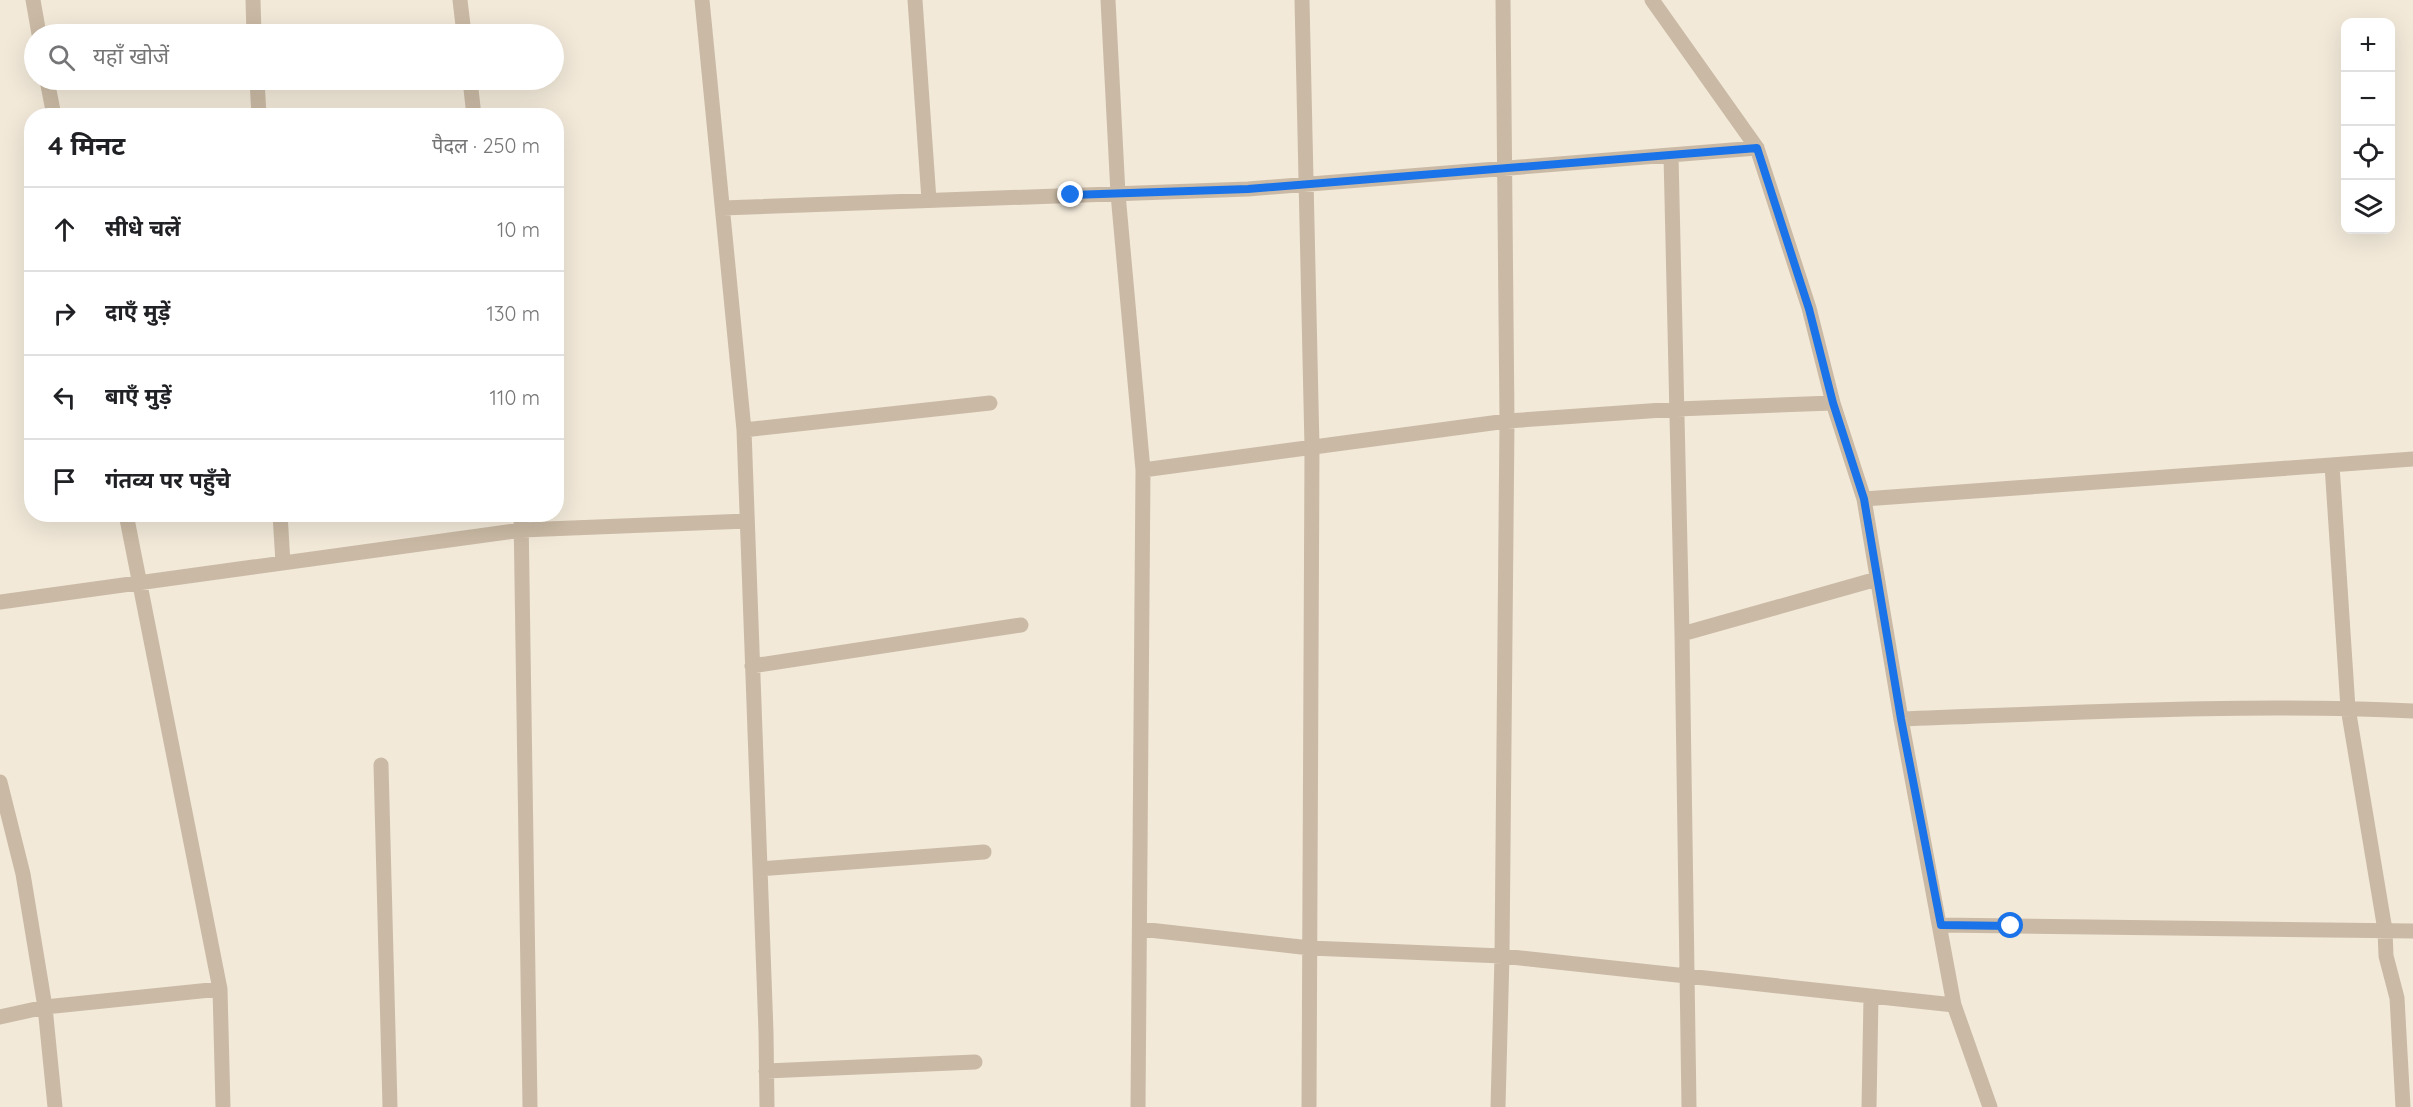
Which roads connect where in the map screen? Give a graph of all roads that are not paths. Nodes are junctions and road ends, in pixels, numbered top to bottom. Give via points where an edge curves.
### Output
1 (33, 0) edge
2 (253, 0) edge
3 (460, 0) edge
4 (702, 0) edge
5 (915, 0) edge
6 (1108, 0) edge
7 (1302, 0) edge
8 (1503, 0) edge
9 (1652, 0) edge
10 (37, 24) edge
11 (254, 24) edge
12 (463, 24) edge
13 (49, 90) edge
14 (258, 90) edge
15 (471, 90) edge
16 (52, 108) edge
17 (259, 108) edge
18 (473, 108) edge
19 (1757, 148) junction
20 (1671, 155) junction
21 (1504, 168) junction
22 (1305, 184) junction
23 (1118, 194) junction
24 (929, 200) junction
25 (723, 208) junction
26 (990, 403) dead end
27 (1833, 403) junction
28 (1677, 410) junction
29 (1507, 421) junction
30 (744, 430) junction
31 (1312, 447) junction
32 (2413, 459) edge
33 (2332, 465) junction
34 (1143, 470) junction
35 (1864, 499) junction
36 (747, 521) junction
37 (127, 522) edge
38 (280, 522) edge
39 (521, 522) edge
40 (564, 522) edge
41 (283, 563) junction
42 (1877, 579) junction
43 (138, 582) junction
44 (0, 602) edge
45 (1021, 625) dead end
46 (1682, 634) junction
47 (752, 666) junction
48 (2348, 708) junction
49 (2413, 711) edge
50 (1901, 719) junction
51 (381, 765) dead end
52 (0, 782) edge
53 (984, 852) dead end
54 (760, 869) junction
55 (1941, 925) junction
56 (1140, 929) junction
57 (2385, 930) junction
58 (2413, 931) edge
59 (1310, 948) junction
60 (1502, 956) junction
61 (1687, 977) junction
62 (220, 989) junction
63 (1871, 998) junction
64 (1954, 1005) junction
65 (45, 1007) junction
66 (0, 1017) edge
67 (975, 1062) dead end
68 (766, 1071) junction
69 (55, 1107) edge
70 (223, 1107) edge
71 (390, 1107) edge
72 (530, 1107) edge
73 (767, 1107) edge
74 (1138, 1107) edge
75 (1309, 1107) edge
76 (1498, 1107) edge
77 (1689, 1107) edge
78 (1869, 1107) edge
79 (1990, 1107) edge
80 (2403, 1107) edge

1 - 10 street
2 - 11 street
3 - 12 street
4 - 25 street
5 - 24 street
6 - 23 street
7 - 22 street
8 - 21 street
9 - 19 street
13 - 16 street
14 - 17 street
15 - 18 street
19 - 20 street
19 - 27 street via 1809,309
20 - 21 street
20 - 28 street
21 - 22 street
21 - 29 street
22 - 23 street
22 - 31 street
23 - 24 street
23 - 34 street
24 - 25 street
25 - 30 street
26 - 30 street
27 - 28 street
27 - 35 street
28 - 29 street
28 - 46 street
29 - 31 street
29 - 60 street
30 - 36 street
31 - 34 street
31 - 59 street
32 - 33 street
33 - 35 street
33 - 48 street
34 - 56 street
35 - 42 street
36 - 40 street
36 - 47 street
37 - 43 street
38 - 41 street
39 - 41 street
39 - 72 street
41 - 43 street
42 - 46 street
42 - 50 street
43 - 44 street
43 - 62 street
45 - 47 street
46 - 61 street
47 - 54 street
48 - 49 street
48 - 50 street via 2172,709
48 - 57 street
50 - 55 street
51 - 71 street
52 - 65 street via 23,873
53 - 54 street
54 - 68 street
55 - 57 street
55 - 64 street
56 - 59 street
56 - 74 street
57 - 58 street
57 - 80 street via 2386,956 2397,998
59 - 60 street
59 - 75 street
60 - 61 street
60 - 76 street
61 - 63 street
61 - 77 street
62 - 65 street
62 - 70 street
63 - 64 street
63 - 78 street
64 - 79 street
65 - 66 street
65 - 69 street
67 - 68 street
68 - 73 street

